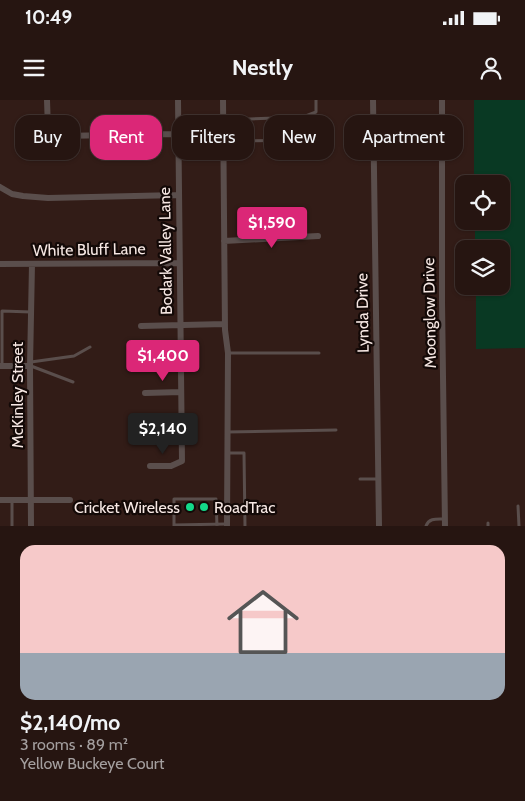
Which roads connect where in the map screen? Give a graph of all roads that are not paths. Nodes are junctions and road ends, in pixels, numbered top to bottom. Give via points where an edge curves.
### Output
1 (47, 100) edge
2 (178, 100) edge
3 (223, 100) edge
4 (316, 100) edge
5 (373, 100) edge
6 (442, 100) edge
7 (178, 115) edge
8 (223, 115) edge
9 (254, 119) edge
10 (172, 134) edge
11 (178, 160) edge
12 (223, 160) edge
13 (0, 187) edge
14 (178, 195) junction
15 (318, 236) dead end
16 (306, 237) junction
17 (258, 239) junction
18 (224, 241) junction
19 (179, 263) junction
20 (0, 264) edge
21 (32, 264) junction
22 (31, 312) junction
23 (225, 324) junction
24 (180, 325) junction
25 (142, 326) dead end
26 (90, 347) dead end
27 (228, 353) junction
28 (319, 353) dead end
29 (30, 364) junction
30 (1, 366) edge
31 (73, 382) dead end
32 (181, 392) junction
33 (145, 393) dead end
34 (336, 430) dead end
35 (226, 432) junction
36 (226, 453) junction
37 (150, 466) dead end
38 (360, 479) dead end
39 (378, 479) junction
40 (0, 500) edge
41 (12, 500) junction
42 (31, 500) junction
43 (70, 500) dead end
44 (216, 505) junction
45 (227, 505) junction
46 (518, 506) dead end
47 (445, 522) edge
48 (193, 525) edge
49 (200, 525) edge
50 (208, 525) edge
51 (216, 525) edge
52 (227, 525) edge
53 (12, 526) edge
54 (31, 526) edge
55 (174, 526) edge
56 (186, 526) edge
57 (245, 526) edge
58 (379, 526) edge
59 (426, 526) edge
60 (519, 526) edge

1 - 10 street via 48,129 58,136
2 - 7 street, Bodark Valley Lane
3 - 8 street
4 - 9 lane via 316,112 303,117
5 - 39 street, Lynda Drive
6 - 47 street, Moonglow Drive
11 - 14 street, Bodark Valley Lane
12 - 18 street
13 - 14 street via 12,194 31,197
14 - 19 street, Bodark Valley Lane
15 - 16 street
16 - 17 street
16 - 17 lane via 302,225 276,224 260,227
17 - 18 street
18 - 23 street
19 - 21 street, White Bluff Lane
19 - 24 street, Bodark Valley Lane
20 - 21 street, White Bluff Lane
21 - 22 street, McKinley Street
22 - 29 street, McKinley Street
22 - 30 lane via 2,311
23 - 24 street
23 - 27 street
24 - 25 street
24 - 32 street, Bodark Valley Lane
26 - 29 lane via 74,356
27 - 28 lane
27 - 35 street
29 - 30 street
29 - 31 lane
29 - 42 street, McKinley Street
32 - 33 street
32 - 37 street, Bodark Valley Lane via 182,461 171,466
34 - 35 lane
35 - 36 street
36 - 45 street
36 - 57 lane via 244,453
38 - 39 lane
39 - 58 street, Lynda Drive
40 - 41 street
41 - 42 street
41 - 53 lane
42 - 43 street
42 - 54 street, McKinley Street
44 - 45 lane
44 - 51 lane
44 - 55 lane via 216,499 174,499
45 - 52 street
46 - 60 lane
47 - 59 lane via 433,519
48 - 49 lane
48 - 56 lane
49 - 50 lane
50 - 51 lane
51 - 52 lane
55 - 56 lane

